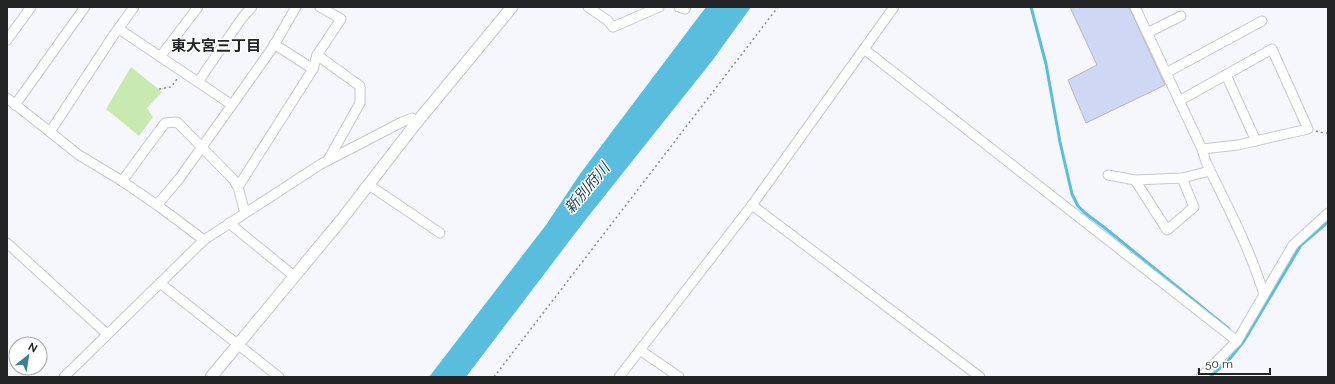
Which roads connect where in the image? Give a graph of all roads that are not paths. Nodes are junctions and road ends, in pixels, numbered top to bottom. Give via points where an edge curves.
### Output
1 (30, 7) edge
2 (85, 7) edge
3 (134, 7) edge
4 (198, 7) edge
5 (252, 7) edge
6 (296, 7) edge
7 (320, 7) edge
8 (512, 7) edge
9 (588, 7) edge
10 (659, 7) edge
11 (679, 7) edge
12 (686, 7) edge
13 (894, 7) edge
14 (1135, 7) edge
15 (1181, 16) dead end
16 (1262, 21) dead end
17 (119, 29) junction
18 (1147, 33) junction
19 (7, 40) edge
20 (274, 44) junction
21 (864, 49) junction
22 (318, 55) junction
23 (160, 57) junction
24 (313, 69) junction
25 (1166, 73) junction
26 (1226, 75) junction
27 (198, 82) junction
28 (7, 98) edge
29 (1179, 101) junction
30 (15, 104) junction
31 (232, 105) junction
32 (417, 122) junction
33 (50, 132) junction
34 (1256, 141) junction
35 (202, 146) junction
36 (1202, 149) junction
37 (328, 160) junction
38 (1210, 172) junction
39 (1108, 175) dead end
40 (1182, 178) junction
41 (1135, 180) junction
42 (122, 181) junction
43 (369, 185) junction
44 (238, 188) junction
45 (157, 205) junction
46 (752, 205) junction
47 (245, 213) junction
48 (1328, 214) edge
49 (229, 223) junction
50 (440, 233) dead end
51 (204, 240) junction
52 (7, 243) edge
53 (294, 276) junction
54 (160, 283) junction
55 (1264, 295) junction
56 (107, 334) junction
57 (1237, 341) junction
58 (238, 343) junction
59 (640, 350) junction
60 (64, 377) edge
61 (211, 377) edge
62 (278, 377) edge
63 (620, 377) edge
64 (679, 377) edge
65 (980, 377) edge
66 (1201, 377) edge

1 - 19 street
2 - 30 street
3 - 17 street
4 - 23 street
5 - 27 street
6 - 20 street
7 - 22 street via 341,19
8 - 32 street
9 - 10 street via 613,27
11 - 12 street
13 - 21 street
14 - 18 street
15 - 18 street
16 - 25 street
17 - 23 street
17 - 33 street
18 - 25 street
20 - 24 street
20 - 31 street
21 - 46 street
21 - 57 street
22 - 24 street
22 - 37 street via 360,86 360,103
23 - 27 street
24 - 44 street
25 - 29 street
26 - 29 street
26 - 34 street
26 - 34 street via 1272,49 1308,129
27 - 31 street
28 - 30 street
29 - 36 street
30 - 33 street
31 - 35 street
32 - 37 street via 412,118 402,122
32 - 43 street
33 - 42 street via 79,155
34 - 36 street
35 - 42 street via 177,122 165,123
35 - 44 street via 233,179
35 - 45 street via 180,179
36 - 38 street
37 - 47 street
38 - 40 street
38 - 55 street via 1256,267
39 - 41 street
40 - 41 street
40 - 41 street via 1194,207 1167,230
42 - 45 street
43 - 50 street
43 - 53 street
44 - 47 street
45 - 51 street
46 - 59 street
46 - 65 street
47 - 49 street
48 - 55 street via 1293,246
49 - 51 street
49 - 53 street
51 - 54 street
52 - 56 street
53 - 58 street
54 - 56 street
54 - 58 street
55 - 57 street
56 - 60 street
57 - 66 street
58 - 61 street
58 - 62 street
59 - 63 street
59 - 64 street

